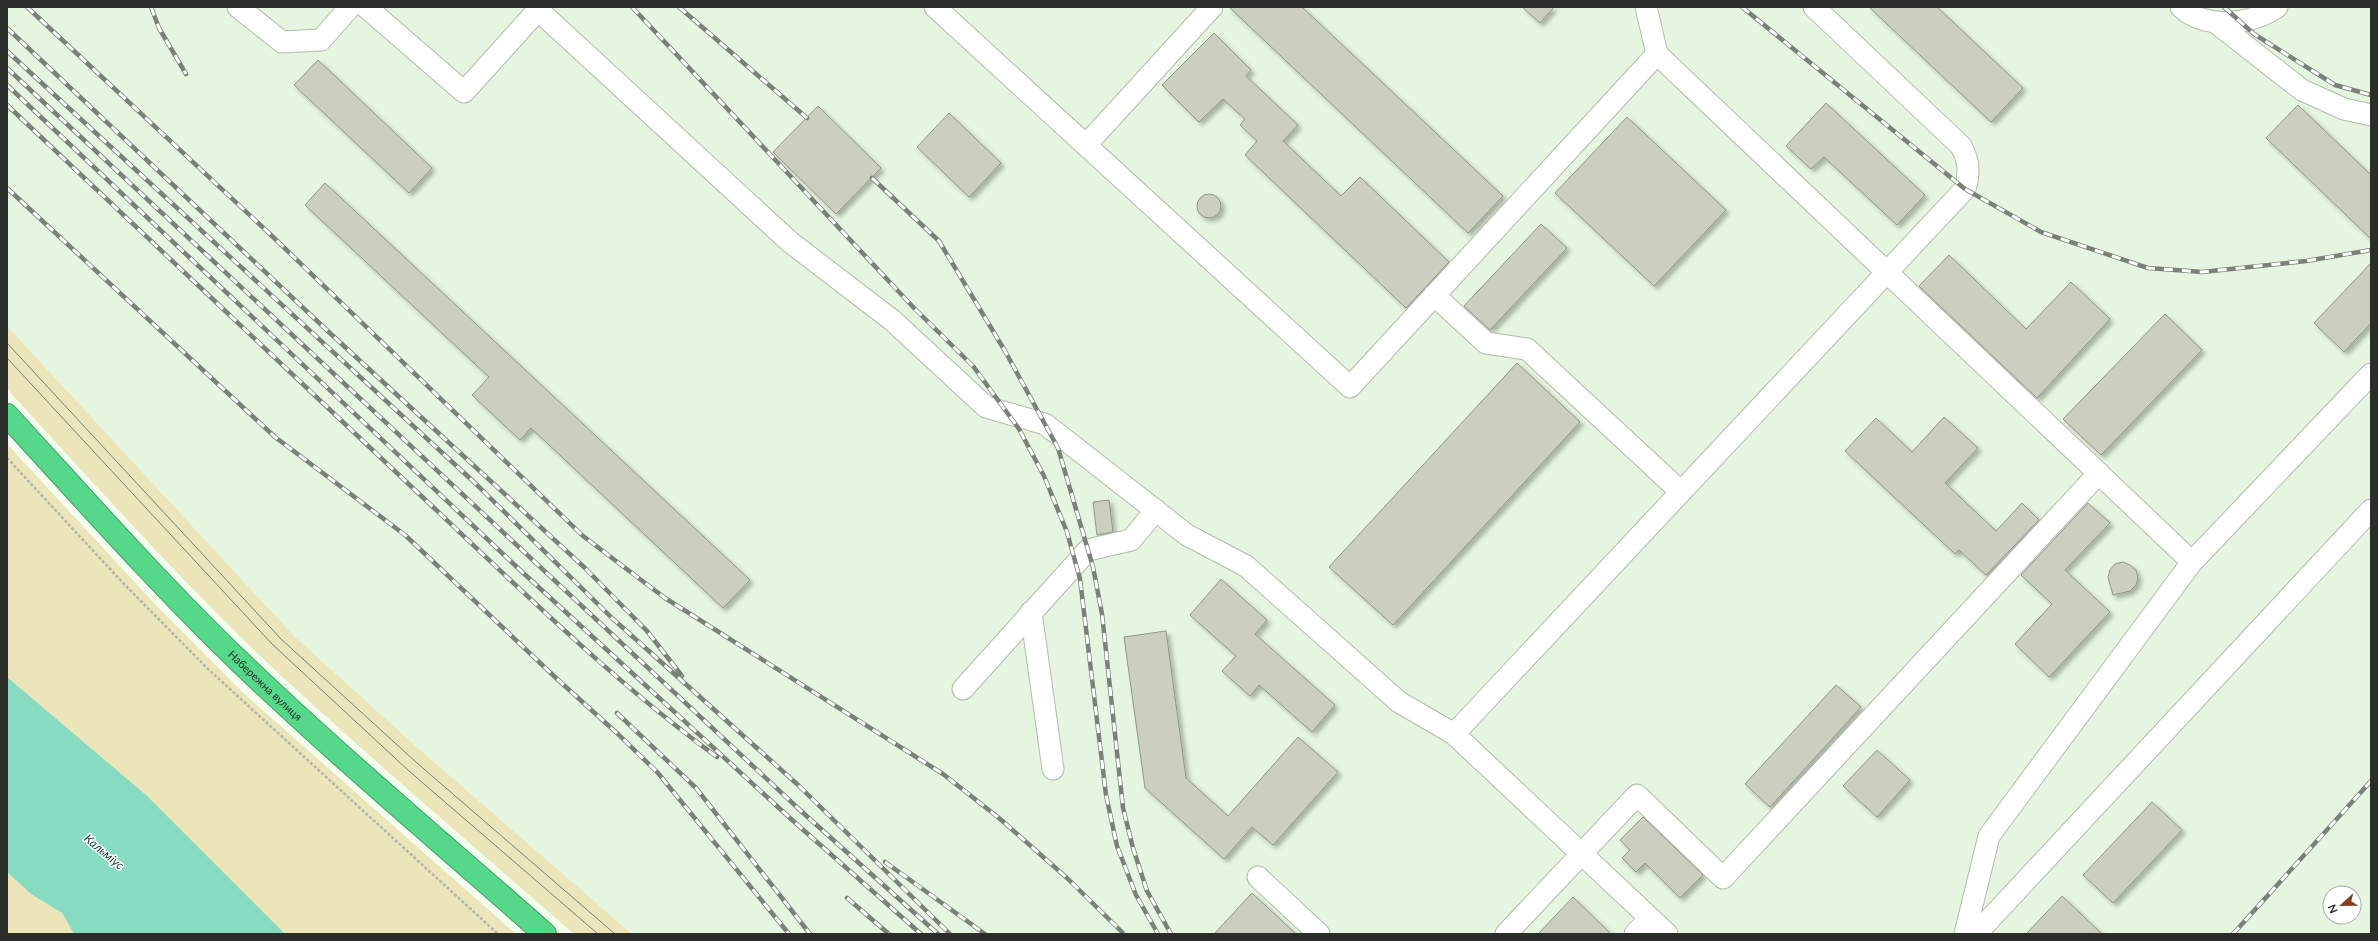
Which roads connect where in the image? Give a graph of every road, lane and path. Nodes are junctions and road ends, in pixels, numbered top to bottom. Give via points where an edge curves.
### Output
1 (238, 7) edge
2 (350, 7) edge
3 (366, 7) edge
4 (935, 7) edge
5 (1212, 7) edge
6 (1646, 7) edge
7 (1814, 7) edge
8 (2181, 7) edge
9 (2277, 7) edge
10 (2215, 22) junction
11 (1657, 54) junction
12 (2371, 115) edge
13 (1086, 145) junction
14 (1887, 273) junction
15 (1434, 296) junction
16 (2371, 374) edge
17 (7, 415) edge
18 (7, 458) edge
19 (2099, 473) junction
20 (1681, 492) junction
21 (1156, 510) junction
22 (2371, 510) edge
23 (2192, 562) junction
24 (1032, 612) junction
25 (963, 689) dead end
26 (1454, 734) junction
27 (1053, 769) dead end
28 (1582, 853) junction
29 (1258, 877) dead end
30 (1650, 918) junction
31 (498, 934) edge
32 (545, 934) edge
33 (1319, 934) edge
34 (1506, 934) edge
35 (1635, 934) edge
36 (1667, 934) edge
37 (1965, 934) edge
38 (1976, 934) edge

1 - 2 lane via 282,42 321,40
3 - 21 lane via 464,92 538,10 790,242 892,320 986,407 1044,424
4 - 13 lane
5 - 13 lane
6 - 11 lane
7 - 14 lane via 1961,146 1968,159 1969,174 1965,189
8 - 10 lane via 2187,12
9 - 10 lane via 2266,14 2239,22
10 - 12 lane via 2302,90 2344,109
11 - 14 lane
11 - 15 lane
13 - 15 lane via 1350,387
14 - 19 lane
14 - 20 lane
15 - 20 lane via 1486,343 1527,349
16 - 23 lane
17 - 32 highway, Набережна вулиця via 182,604 238,660 298,717
18 - 31 path via 123,583 208,669
19 - 23 lane
19 - 28 lane via 1723,878 1637,795
20 - 26 lane
21 - 24 lane via 1131,540 1088,550
21 - 26 lane via 1187,534 1246,566 1399,702
22 - 38 lane
23 - 37 lane via 1988,836
24 - 25 lane
24 - 27 lane
26 - 28 lane
28 - 30 lane
28 - 34 lane
29 - 33 lane
30 - 35 lane
30 - 36 lane

